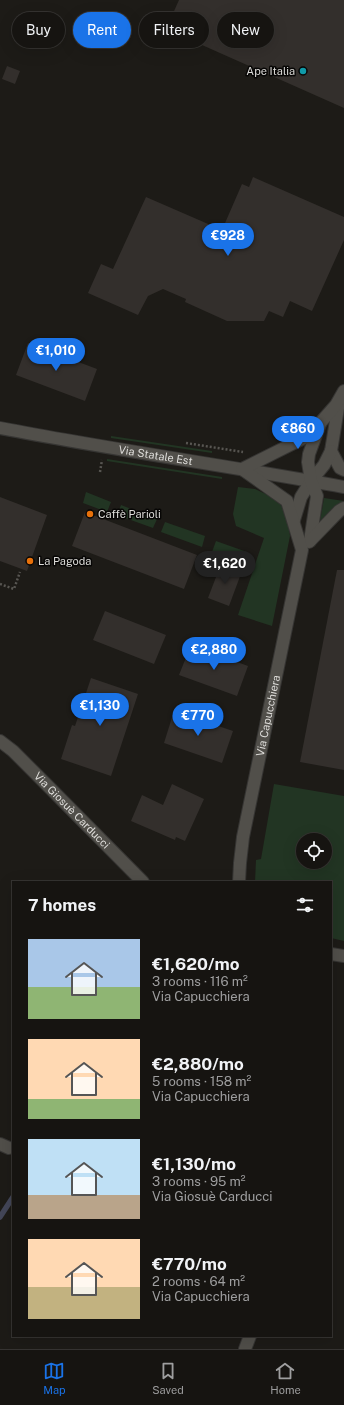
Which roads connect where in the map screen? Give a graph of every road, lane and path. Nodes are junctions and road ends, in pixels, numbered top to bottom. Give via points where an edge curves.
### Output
1 (341, 396) edge
2 (321, 422) junction
3 (0, 428) edge
4 (331, 451) junction
5 (102, 463) dead end
6 (242, 469) junction
7 (344, 470) edge
8 (100, 472) dead end
9 (311, 481) junction
10 (344, 487) edge
11 (344, 508) edge
12 (294, 520) junction
13 (306, 546) junction
14 (20, 572) dead end
15 (0, 584) edge
16 (0, 741) edge
17 (142, 881) edge
18 (239, 881) edge
19 (332, 954) edge
20 (344, 956) edge
21 (250, 1337) edge
22 (245, 1349) edge

1 - 2 street
1 - 4 street
2 - 6 street via 304,438
2 - 9 street, Via Capucchiera via 309,454
3 - 6 street, Via Statale Est via 81,444
4 - 7 street via 340,468
4 - 9 street
5 - 8 path
6 - 9 street, Via Statale Est
6 - 12 street, Via Capucchiera via 287,501
9 - 10 street, Via Statale Est
9 - 12 street
9 - 13 street, Via Capucchiera via 316,496
11 - 13 street
12 - 13 street, Via Capucchiera
13 - 18 street, Via Capucchiera via 244,837
14 - 15 path via 14,589
16 - 17 street, Via Giosuè Carducci
19 - 20 street
21 - 22 street

